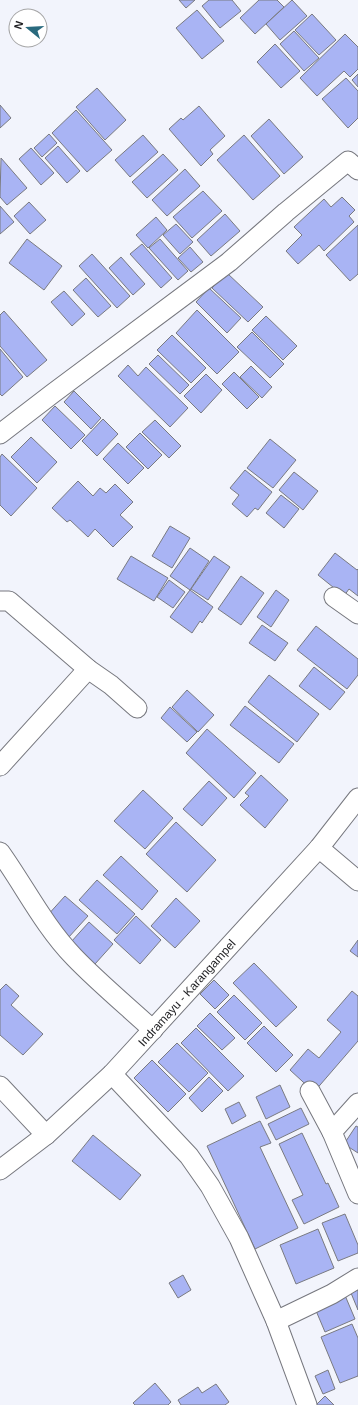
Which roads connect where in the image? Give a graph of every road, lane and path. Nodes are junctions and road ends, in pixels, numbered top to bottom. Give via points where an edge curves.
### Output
1 (355, 161) edge
2 (0, 434) edge
3 (334, 597) dead end
4 (0, 601) edge
5 (358, 614) edge
6 (88, 669) junction
7 (137, 708) dead end
8 (0, 766) edge
9 (358, 798) edge
10 (320, 848) junction
11 (0, 852) edge
12 (358, 881) edge
13 (153, 1030) junction
14 (112, 1074) junction
15 (0, 1086) edge
16 (310, 1091) dead end
17 (358, 1102) edge
18 (332, 1132) junction
19 (46, 1135) junction
20 (0, 1170) edge
21 (358, 1194) edge
22 (358, 1278) edge
23 (276, 1321) junction
24 (307, 1405) edge

1 - 2 street via 286,212 229,262
3 - 5 street
4 - 6 street via 9,602
6 - 7 street
6 - 8 street
9 - 10 street, Indramayu - Karangampel
10 - 12 street
10 - 13 street, Indramayu - Karangampel
11 - 13 street via 46,923 74,957
13 - 14 street, Indramayu - Karangampel
14 - 19 street, Indramayu - Karangampel
14 - 23 street via 199,1169 239,1238
15 - 19 street
16 - 18 street
17 - 18 street
18 - 21 street
19 - 20 street, Indramayu - Karangampel
22 - 23 street via 332,1294
23 - 24 street

